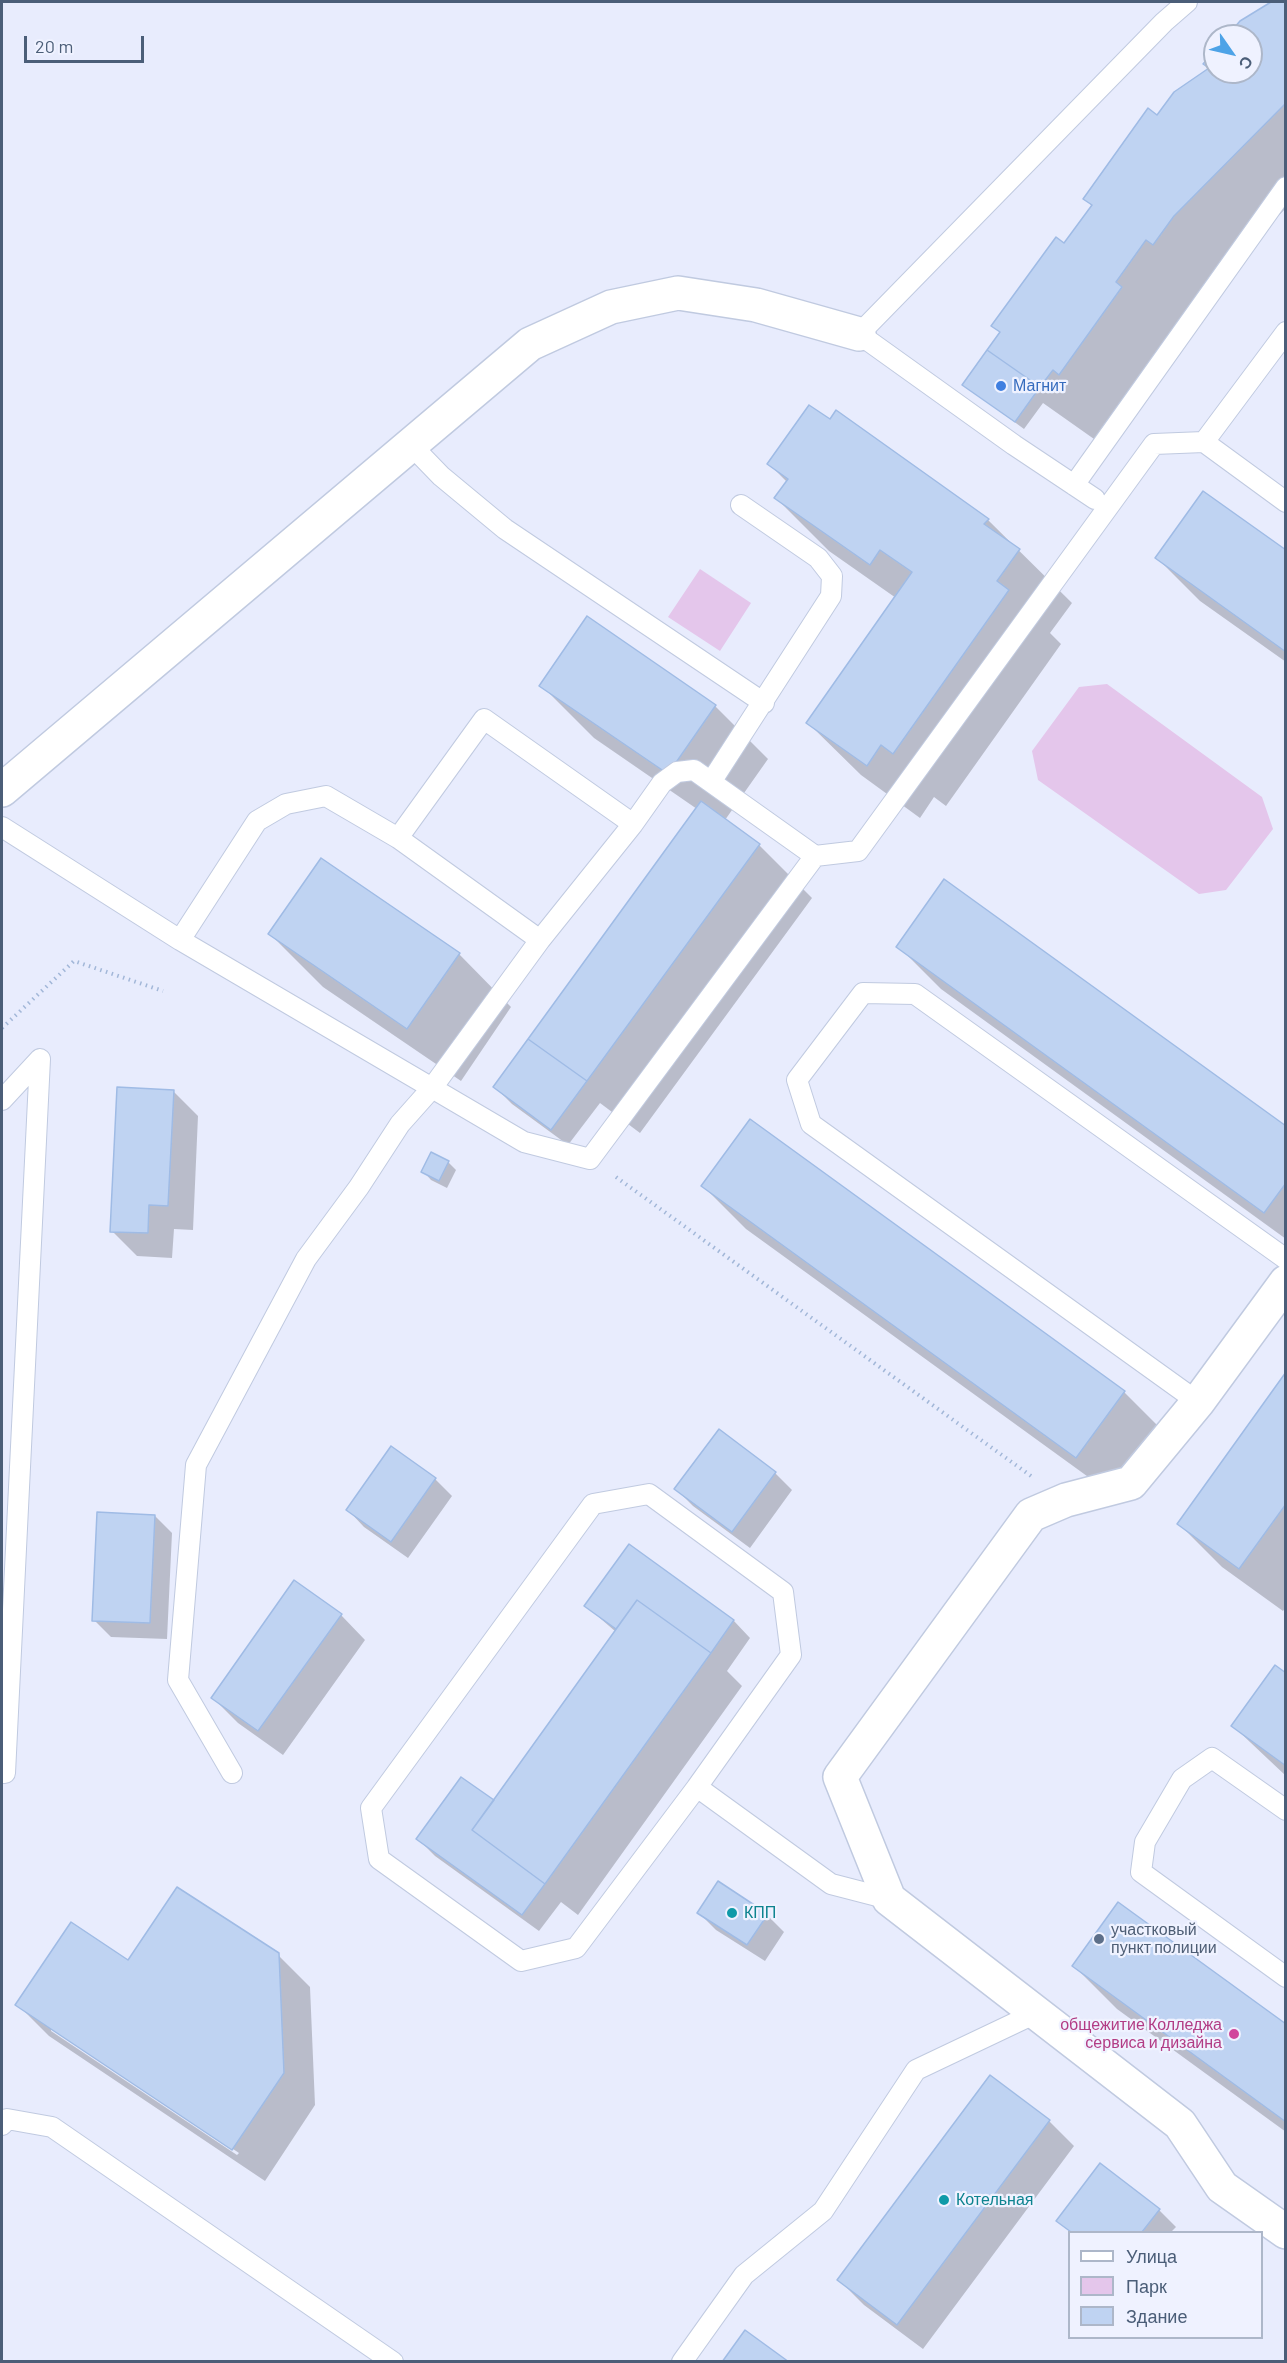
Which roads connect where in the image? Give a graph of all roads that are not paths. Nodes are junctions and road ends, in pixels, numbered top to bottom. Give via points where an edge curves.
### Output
1 (1187, 2) edge
2 (1286, 187) edge
3 (1286, 332) edge
4 (859, 333) junction
5 (1204, 441) junction
6 (411, 445) junction
7 (1074, 485) junction
8 (1095, 499) dead end
9 (1286, 502) edge
10 (741, 505) dead end
11 (764, 703) junction
12 (711, 782) junction
13 (2, 790) edge
14 (633, 824) junction
15 (2, 827) edge
16 (398, 838) junction
17 (815, 856) junction
18 (180, 940) junction
19 (540, 940) junction
20 (432, 1088) junction
21 (2, 1100) edge
22 (1286, 1259) edge
23 (1286, 1282) edge
24 (1198, 1402) junction
25 (2, 1773) edge
26 (232, 1773) dead end
27 (697, 1787) junction
28 (1286, 1810) edge
29 (889, 1899) junction
30 (1286, 1977) edge
31 (1036, 2013) junction
32 (2, 2125) edge
33 (1286, 2232) edge
34 (393, 2361) edge
35 (682, 2361) edge

1 - 4 lane
2 - 7 lane
3 - 5 lane
4 - 6 street via 756,305 678,293 611,307 530,344
4 - 7 lane
5 - 9 lane
5 - 17 lane via 1154,444 858,851
6 - 11 lane via 441,476 505,529
6 - 13 street
7 - 8 lane
10 - 11 lane via 818,558 832,576 831,596
11 - 12 lane
12 - 14 lane via 694,770 677,772 662,783
12 - 17 lane
14 - 16 lane via 484,718
14 - 19 lane
15 - 18 lane
16 - 18 lane via 326,796 286,804 257,821
16 - 19 lane
17 - 20 lane via 590,1159 524,1142
18 - 20 lane
19 - 20 lane
20 - 26 lane via 400,1124 306,1258 196,1465 178,1680
21 - 25 lane via 40,1059
22 - 24 lane via 915,994 864,993 797,1080 811,1124
23 - 24 street
24 - 29 street via 1131,1483 1066,1500 1031,1515 840,1777
27 - 27 lane via 576,1948 521,1961 379,1859 371,1808 593,1504 649,1494 783,1592 791,1655
27 - 29 lane via 831,1884
28 - 30 lane via 1212,1758 1182,1779 1145,1842 1142,1872
29 - 31 street
31 - 33 street via 1180,2124 1222,2187
31 - 35 lane via 916,2070 823,2211 744,2275
32 - 34 lane via 7,2119 52,2127

